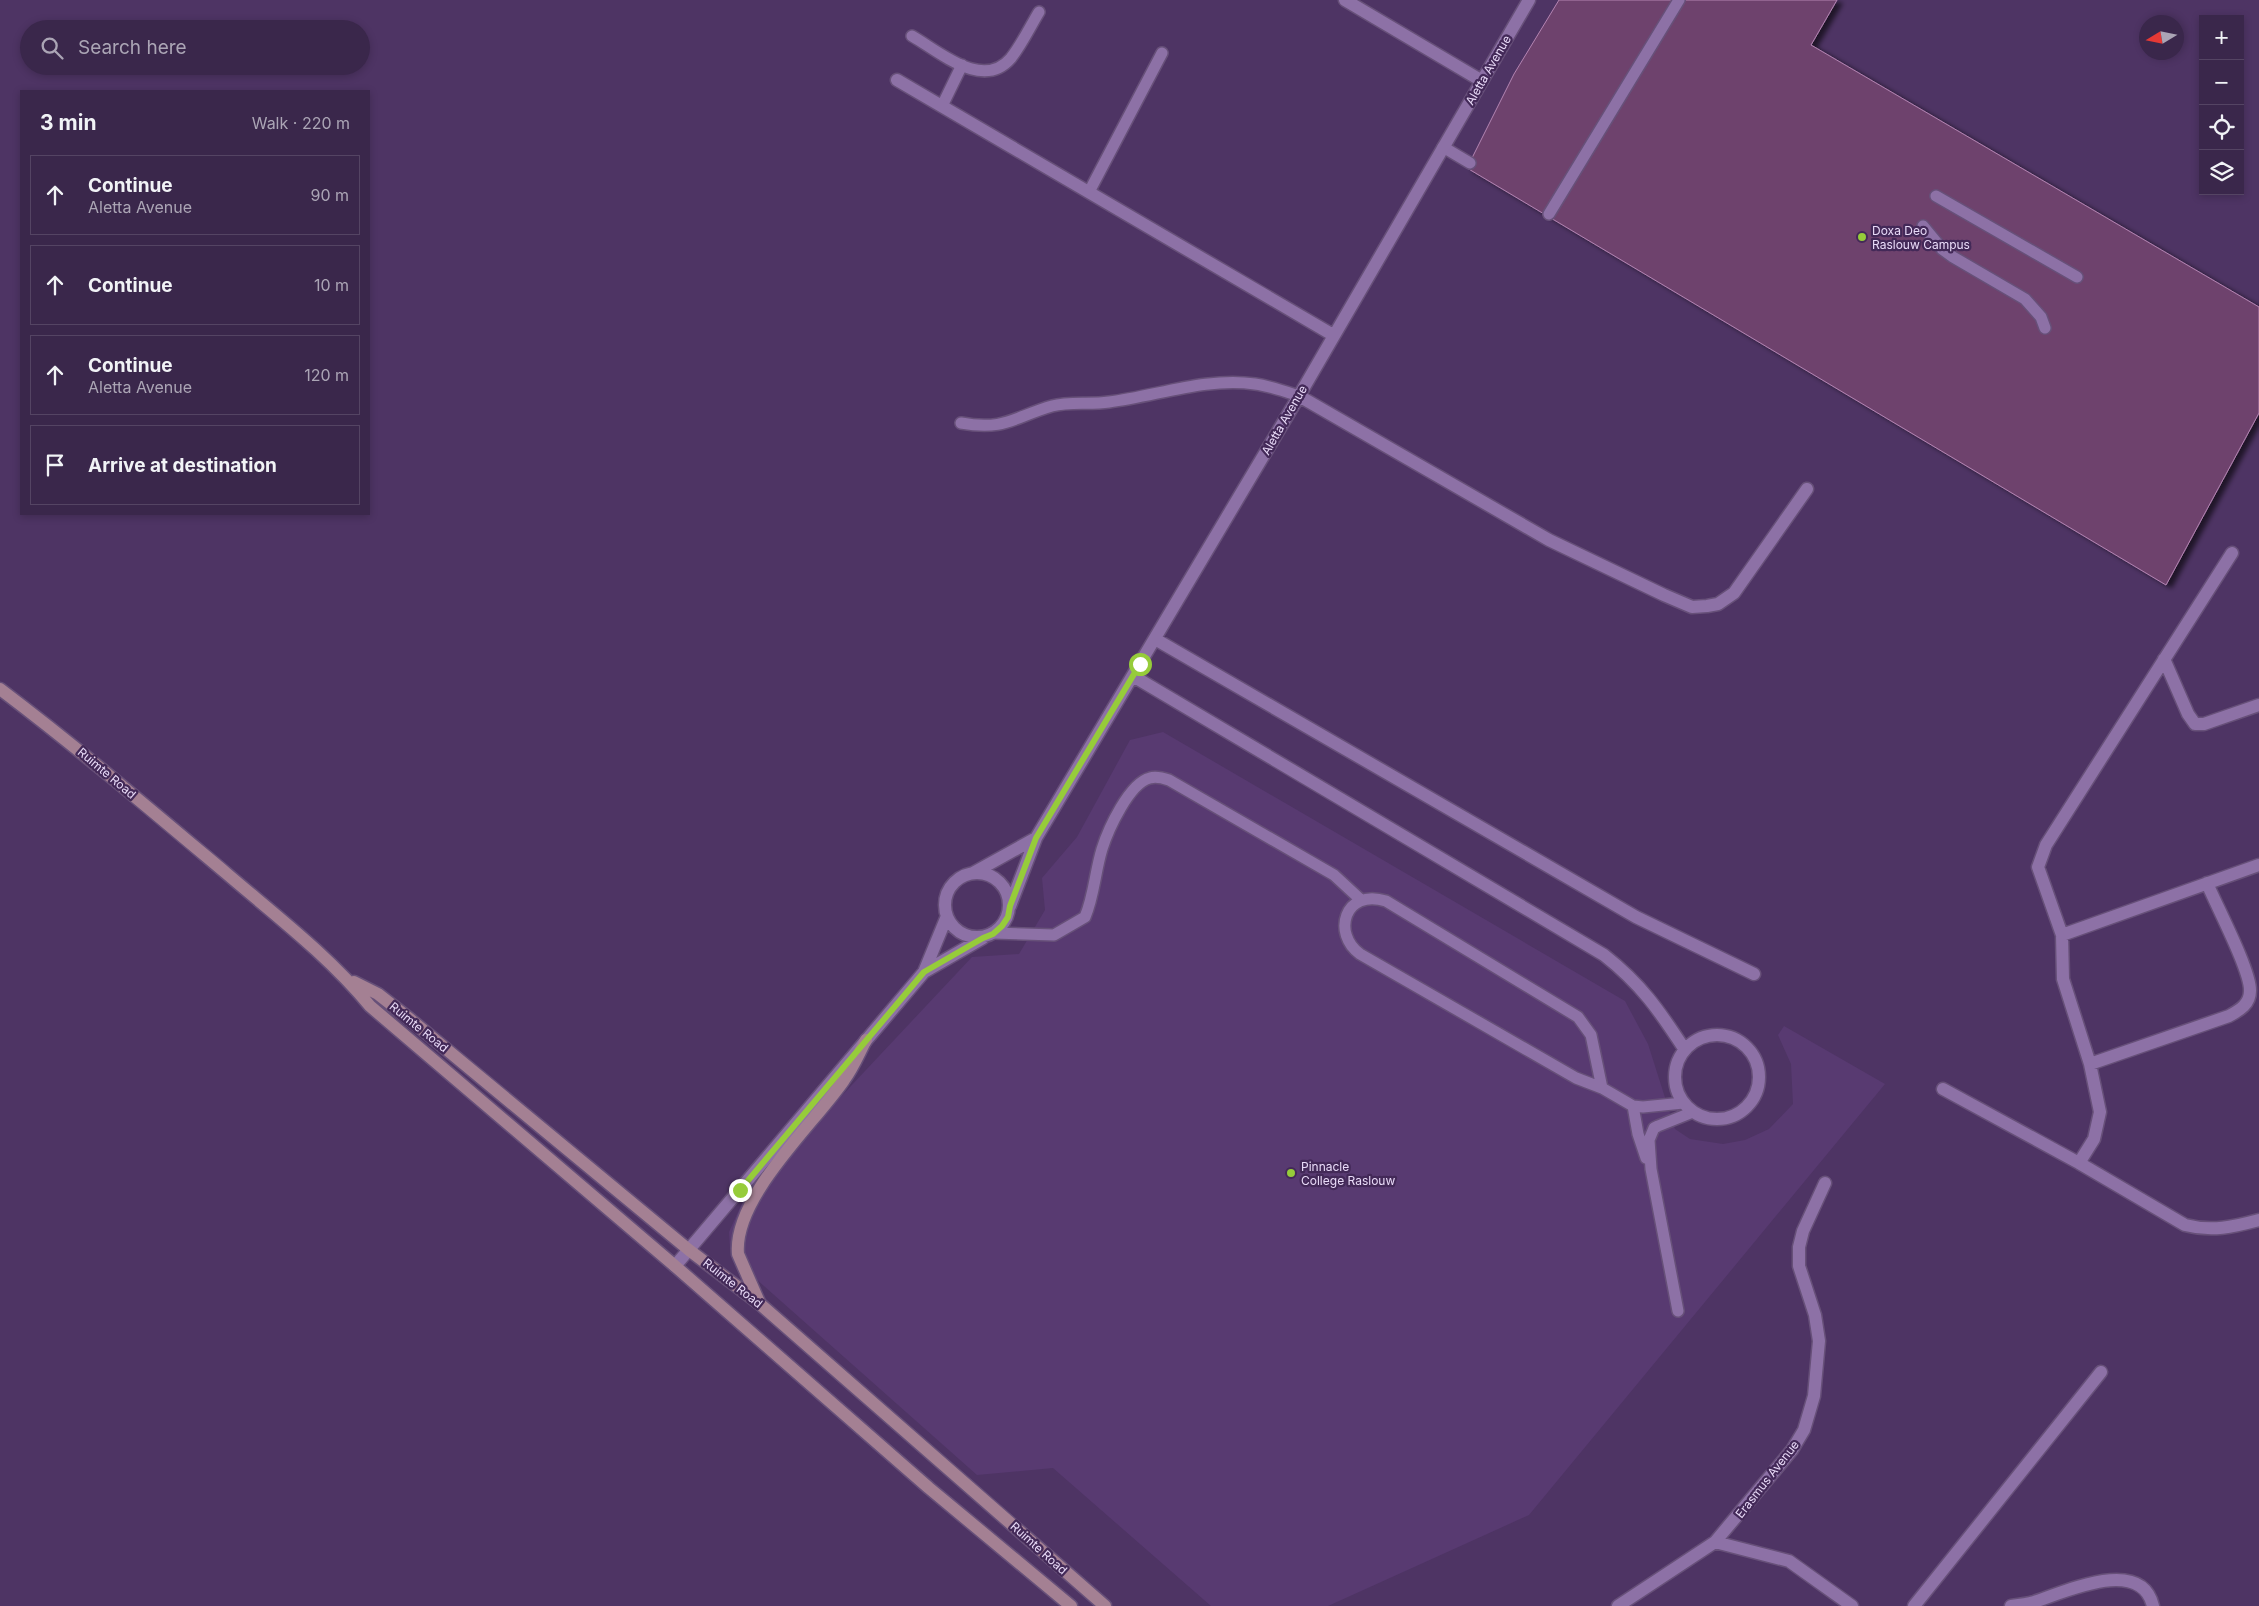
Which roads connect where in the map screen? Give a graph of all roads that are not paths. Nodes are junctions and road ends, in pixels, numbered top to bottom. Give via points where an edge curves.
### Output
1 (1345, 0) edge
2 (1529, 0) edge
3 (1679, 0) edge
4 (1039, 12) dead end
5 (912, 36) dead end
6 (1162, 53) dead end
7 (962, 65) junction
8 (897, 80) dead end
9 (1482, 81) junction
10 (942, 106) junction
11 (1443, 147) junction
12 (1470, 162) dead end
13 (1089, 192) junction
14 (1936, 196) dead end
15 (1549, 214) dead end
16 (1923, 226) dead end
17 (2077, 277) dead end
18 (2045, 328) dead end
19 (1333, 335) junction
20 (1299, 396) junction
21 (961, 423) dead end
22 (1807, 488) dead end
23 (2232, 553) dead end
24 (1155, 640) junction
25 (2164, 659) junction
26 (1133, 676) junction
27 (0, 689) edge
28 (2259, 705) edge
29 (1036, 838) junction
30 (2259, 865) edge
31 (972, 873) junction
32 (2207, 883) junction
33 (1361, 900) junction
34 (1010, 906) junction
35 (947, 916) junction
36 (2062, 935) junction
37 (988, 936) junction
38 (924, 972) junction
39 (1754, 974) dead end
40 (348, 978) junction
41 (866, 1040) junction
42 (1685, 1050) junction
43 (2090, 1064) junction
44 (1602, 1088) junction
45 (1943, 1089) dead end
46 (1683, 1102) junction
47 (1632, 1106) junction
48 (1693, 1112) junction
49 (2079, 1163) junction
50 (1650, 1169) junction
51 (1825, 1183) dead end
52 (2259, 1220) edge
53 (689, 1250) junction
54 (675, 1266) junction
55 (760, 1304) junction
56 (1678, 1311) dead end
57 (2102, 1372) dead end
58 (1715, 1542) junction
59 (1071, 1606) edge
60 (1105, 1606) edge
61 (1618, 1606) edge
62 (1852, 1606) edge
63 (1914, 1606) edge
64 (2011, 1606) edge
65 (2153, 1606) edge

1 - 9 street
2 - 9 street, Aletta Avenue
3 - 15 lane
4 - 7 lane via 1011,58 1000,68 988,72
5 - 7 lane
6 - 13 lane
7 - 10 lane
8 - 10 street
9 - 11 street, Aletta Avenue
10 - 13 street
11 - 12 lane
11 - 19 street, Aletta Avenue
13 - 19 street
14 - 17 lane
16 - 18 lane via 1953,257 2025,299 2041,317
19 - 20 street, Aletta Avenue
20 - 21 lane via 1254,384 1202,385 1108,402 1054,406 996,426
20 - 22 street via 1548,540 1692,607 1718,604 1734,593
20 - 24 street, Aletta Avenue
23 - 25 street
24 - 26 street, Aletta Avenue
24 - 39 street via 1636,917
25 - 28 street via 2195,724 2204,724
25 - 36 street via 2038,862 2040,878
26 - 29 street, Aletta Avenue
26 - 42 street via 1604,955 1638,984
27 - 40 main road, Ruimte Road via 76,746
29 - 31 street
29 - 34 street, Aletta Avenue
30 - 32 street
31 - 34 street via 994,877 1008,895
31 - 35 street via 961,877 947,894
32 - 36 street
32 - 43 street via 2244,966 2250,990 2247,1002 2229,1016
33 - 37 lane via 1334,875 1169,780 1155,777 1135,787 1124,801 1102,849 1084,917 1054,935
33 - 44 lane via 1374,897 1386,901 1578,1017 1591,1035
33 - 44 lane via 1350,908 1345,922 1354,949 1576,1078
34 - 37 street via 1002,926
35 - 37 street via 961,933 972,937
35 - 38 street
36 - 43 street via 2063,979
37 - 38 street
38 - 41 street
40 - 53 main road, Ruimte Road via 378,994 411,1020
40 - 54 main road, Ruimte Road via 370,1006
41 - 53 street
41 - 55 main road via 844,1080 787,1149 744,1219 738,1254
42 - 46 street via 1677,1062 1674,1076 1676,1090
42 - 48 street via 1695,1041 1722,1035 1746,1047 1758,1071 1758,1085 1745,1109 1720,1120
43 - 49 street via 2100,1119 2094,1139
44 - 47 lane
45 - 49 street
46 - 47 lane
46 - 48 street
47 - 50 lane
48 - 50 lane via 1654,1128 1648,1140
49 - 52 street via 2186,1225 2218,1229
50 - 56 lane
51 - 58 street, Erasmus Avenue via 1803,1231 1799,1248 1799,1266 1815,1315 1819,1341 1814,1396 1804,1430 1792,1450
53 - 54 street
53 - 55 main road, Ruimte Road
54 - 59 main road, Ruimte Road via 929,1488
55 - 60 main road, Ruimte Road
57 - 63 street
58 - 61 street, Erasmus Avenue
58 - 62 street via 1788,1561
64 - 65 street via 2096,1581 2132,1581 2151,1596

